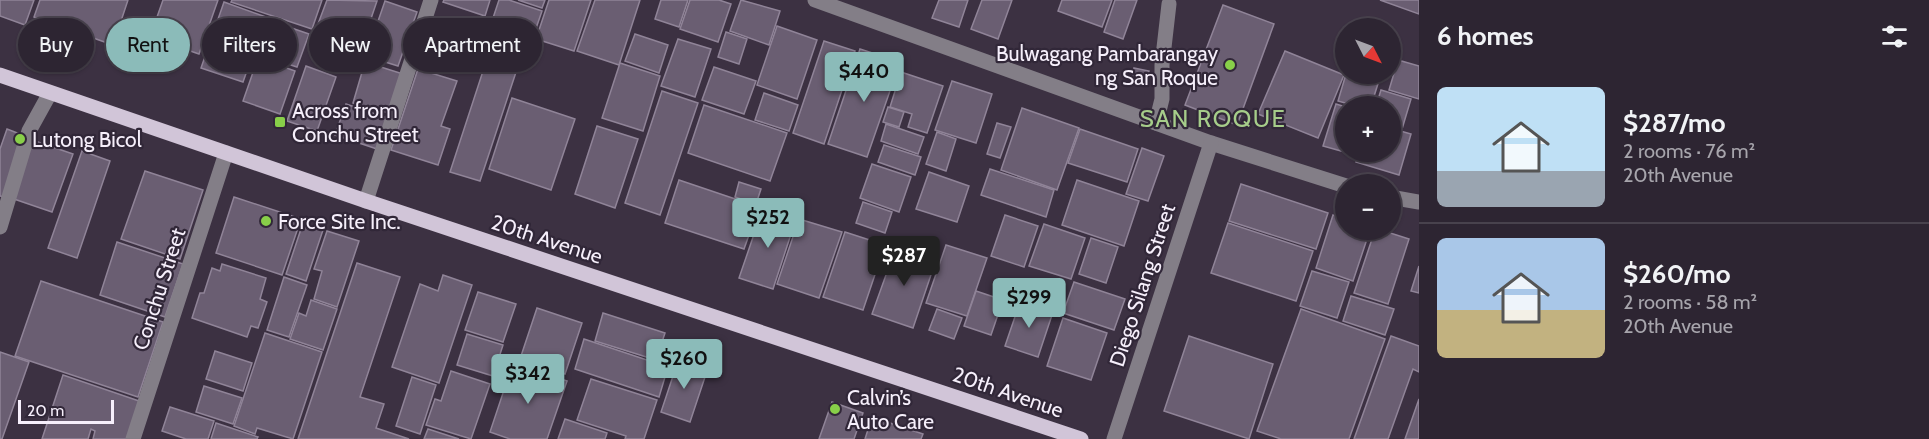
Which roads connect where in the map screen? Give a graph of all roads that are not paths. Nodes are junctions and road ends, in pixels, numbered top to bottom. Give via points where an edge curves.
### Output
1 (431, 0) edge
2 (815, 0) edge
3 (1169, 4) dead end
4 (0, 75) edge
5 (50, 93) junction
6 (1155, 123) junction
7 (1211, 143) junction
8 (226, 153) junction
9 (1335, 182) edge
10 (1401, 199) edge
11 (366, 201) junction
12 (1419, 202) edge
13 (0, 227) edge
14 (133, 439) edge
15 (1082, 439) edge
16 (1113, 439) edge

1 - 11 street
2 - 6 street
3 - 6 street via 1162,99
4 - 5 main road, 20th Avenue
5 - 8 main road, 20th Avenue
5 - 13 street via 29,131
6 - 7 street
7 - 9 street
7 - 16 street, Diego Silang Street
8 - 11 main road, 20th Avenue
8 - 14 street, Conchu Street
10 - 12 street
11 - 15 main road, 20th Avenue

